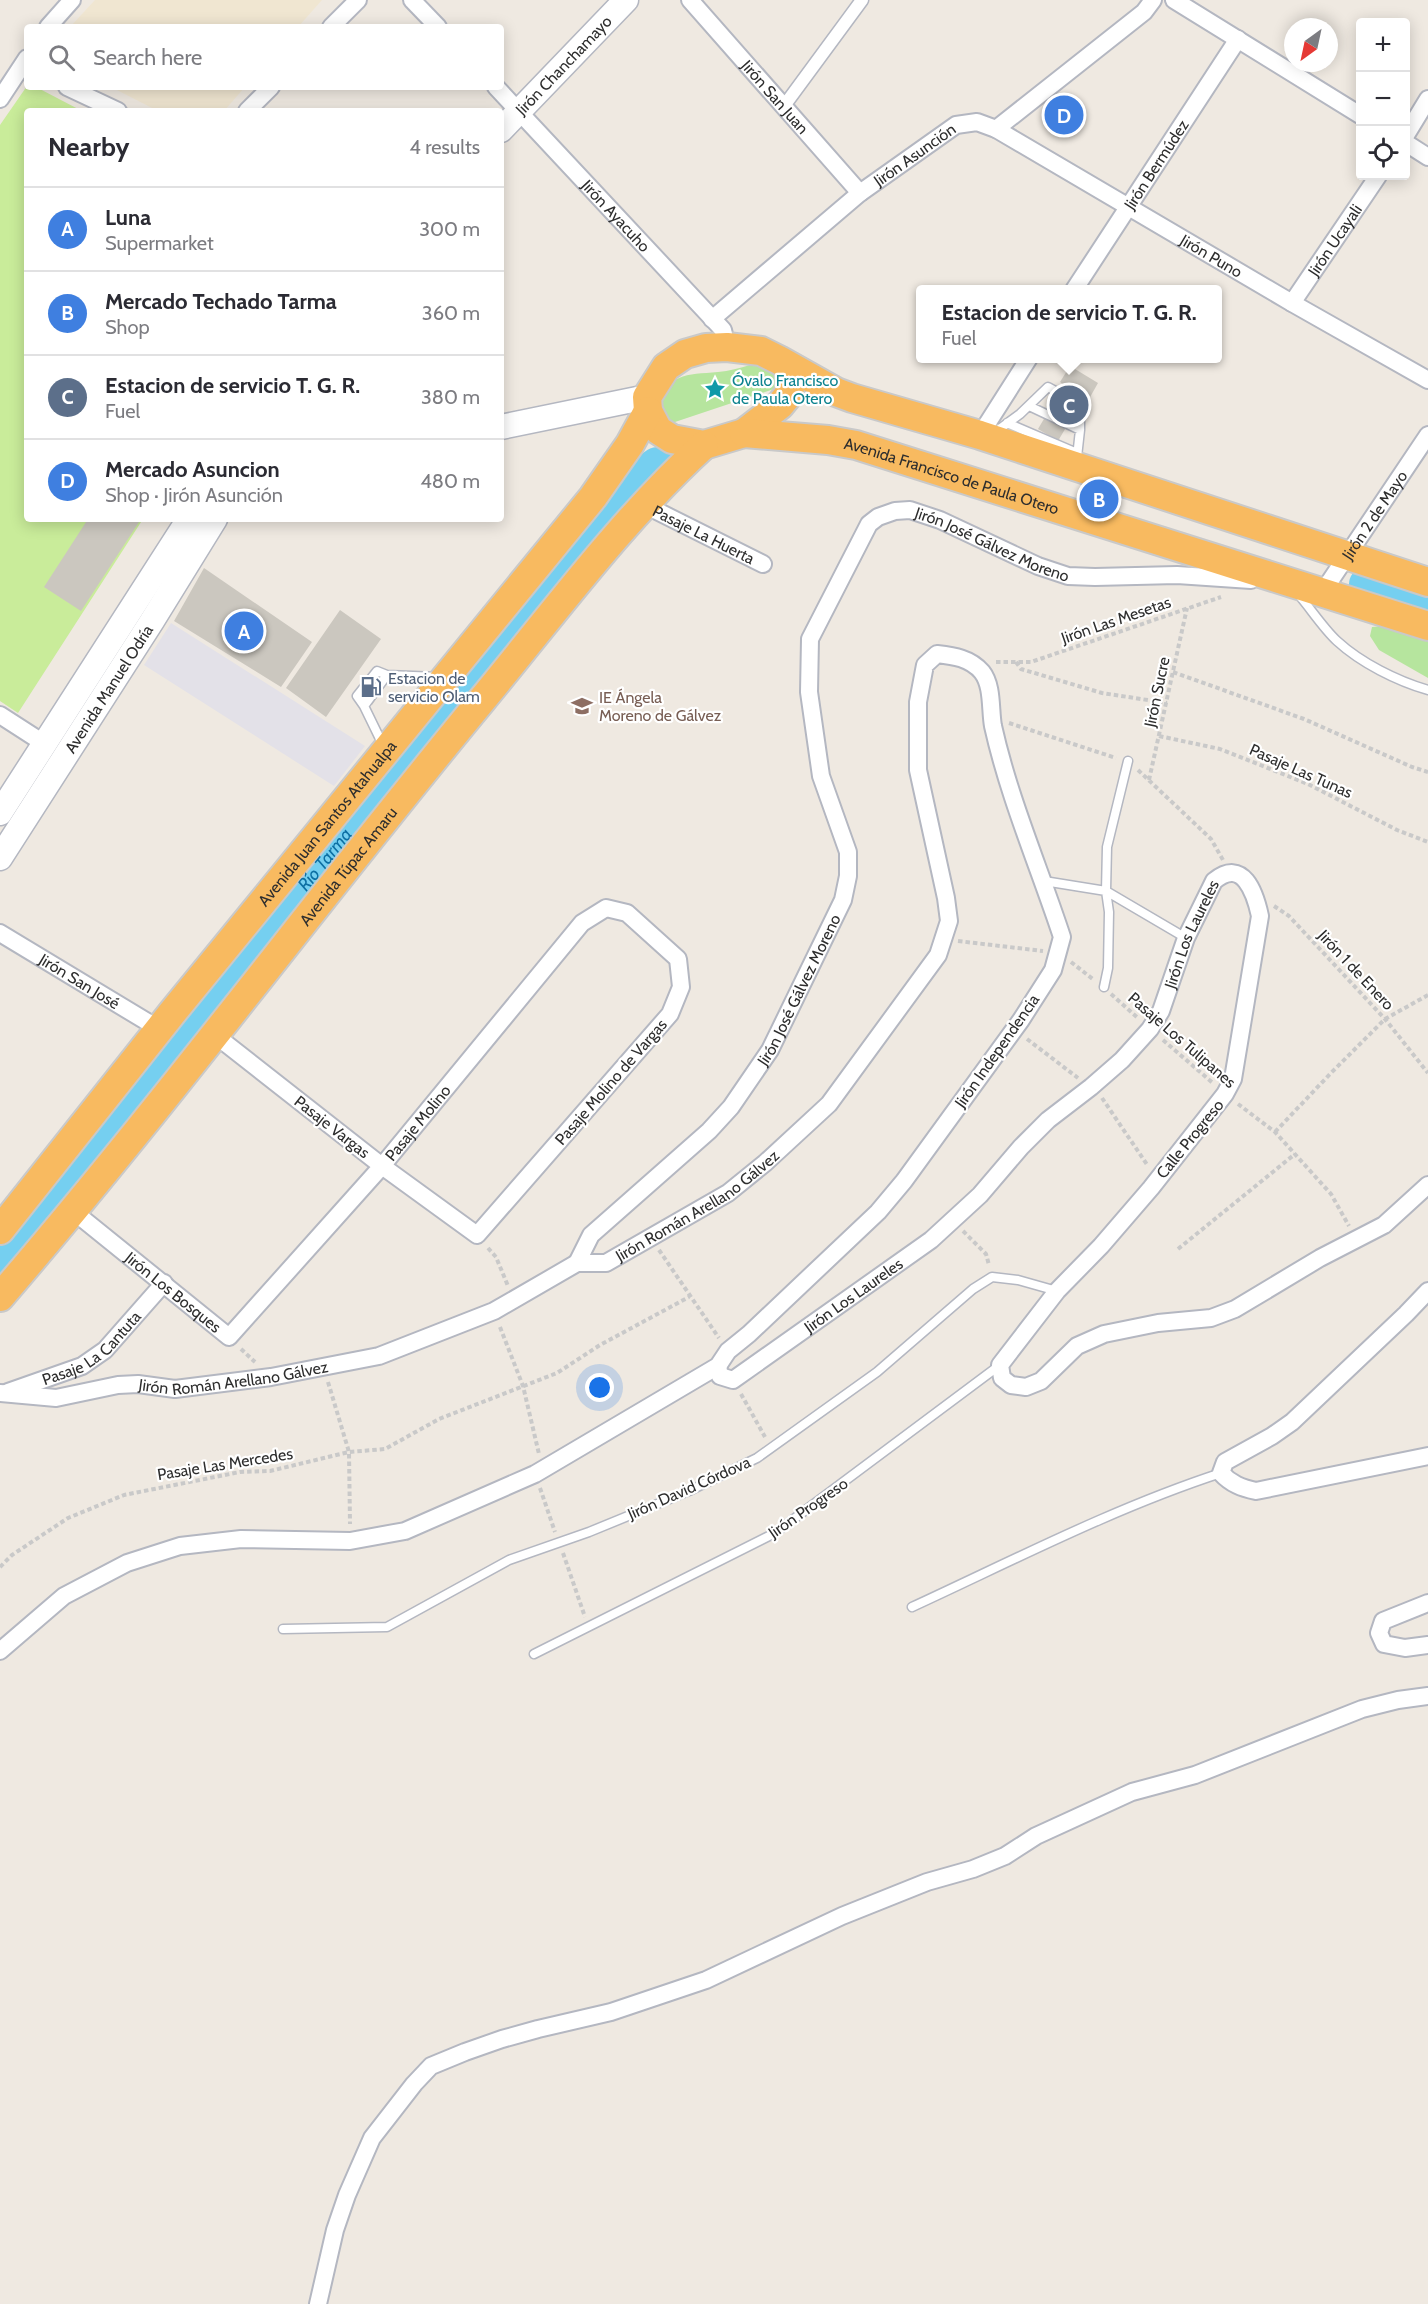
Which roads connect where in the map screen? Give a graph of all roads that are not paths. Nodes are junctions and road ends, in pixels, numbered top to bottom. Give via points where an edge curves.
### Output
1 (72, 0) edge
2 (357, 0) edge
3 (412, 0) edge
4 (626, 0) edge
5 (690, 0) edge
6 (862, 0) edge
7 (1153, 0) edge
8 (1174, 0) edge
9 (51, 24) edge
10 (334, 24) edge
11 (435, 24) edge
12 (1238, 39) junction
13 (24, 65) edge
14 (73, 90) edge
15 (268, 90) edge
16 (499, 90) edge
17 (0, 99) edge
18 (1428, 99) edge
19 (784, 106) junction
20 (112, 108) edge
21 (250, 108) edge
22 (519, 111) junction
23 (1356, 113) edge
24 (504, 127) edge
25 (1410, 128) edge
26 (996, 129) junction
27 (1410, 146) edge
28 (1428, 157) edge
29 (1375, 180) edge
30 (860, 193) junction
31 (1128, 207) junction
32 (1077, 285) edge
33 (1292, 303) junction
34 (712, 319) junction
35 (727, 347) junction
36 (1026, 363) edge
37 (788, 365) junction
38 (1428, 380) edge
39 (1059, 393) dead end
40 (648, 404) junction
41 (1080, 405) dead end
42 (1029, 406) junction
43 (504, 427) edge
44 (1080, 430) junction
45 (992, 432) junction
46 (744, 433) junction
47 (1428, 435) edge
48 (704, 445) junction
49 (1077, 460) junction
50 (643, 504) junction
51 (187, 522) edge
52 (213, 522) edge
53 (1347, 557) junction
54 (763, 564) dead end
55 (1288, 582) junction
56 (1428, 582) edge
57 (1322, 593) junction
58 (1428, 626) edge
59 (96, 663) junction
60 (973, 663) joint
61 (117, 676) junction
62 (446, 677) junction
63 (1428, 690) edge
64 (0, 715) edge
65 (45, 744) junction
66 (385, 751) junction
67 (1128, 761) road end
68 (0, 813) edge
69 (0, 858) edge
70 (1044, 881) junction
71 (1106, 891) junction
72 (1255, 894) joint
73 (606, 908) joint
74 (0, 933) edge
75 (1186, 938) junction
76 (1104, 987) road end
77 (159, 1029) junction
78 (215, 1035) junction
79 (382, 1166) junction
80 (1428, 1185) edge
81 (73, 1212) junction
82 (0, 1230) edge
83 (477, 1235) joint
84 (577, 1263) junction
85 (164, 1283) junction
86 (1057, 1291) junction
87 (1428, 1291) edge
88 (0, 1297) edge
89 (229, 1337) joint
90 (1000, 1365) junction
91 (717, 1366) junction
92 (2, 1393) edge
93 (1428, 1456) edge
94 (1221, 1473) junction
95 (1428, 1603) edge
96 (912, 1607) dead end
97 (283, 1629) dead end
98 (1428, 1645) edge
99 (0, 1651) edge
100 (534, 1654) dead end
101 (1428, 1696) edge
102 (318, 2304) edge

1 - 9 street
2 - 10 street
3 - 11 street
4 - 22 main road, Jirón Chanchamayo
5 - 19 street, Jirón San Juan
6 - 19 street
7 - 26 street via 1144,12
8 - 12 street
12 - 23 street
12 - 31 street, Jirón Bermúdez
13 - 17 street
14 - 20 street
15 - 21 street
16 - 22 street, Jirón Ayacuho
18 - 25 street
19 - 30 street, Jirón San Juan
22 - 24 main road, Jirón Chanchamayo
22 - 34 street, Jirón Ayacuho
26 - 30 street, Jirón Asunción via 976,122 956,125
26 - 31 street, Jirón Puno
27 - 28 street
29 - 33 street, Jirón Ucayali
30 - 34 street, Jirón Asunción
31 - 32 street, Jirón Bermúdez
31 - 33 street, Jirón Puno
33 - 38 street, Jirón Puno
34 - 35 street, Jirón Ayacuho via 723,330
35 - 37 highway via 761,351
35 - 40 highway via 685,354 666,367
36 - 45 street
37 - 45 highway via 852,398
37 - 46 highway via 789,394
39 - 42 lane via 1048,387
40 - 43 main road
40 - 48 highway via 658,430 672,439
40 - 62 highway, Avenida Juan Santos Atahualpa via 630,444 594,496
41 - 44 lane
42 - 44 lane
42 - 45 lane
44 - 49 lane
45 - 49 highway
46 - 48 highway
46 - 55 highway, Avenida Francisco de Paula Otero via 856,445
47 - 53 street, Jirón 2 de Mayo
48 - 50 highway, Avenida Túpac Amaru
49 - 53 highway
50 - 54 street, Pasaje La Huerta
50 - 78 highway, Avenida Túpac Amaru via 420,775
51 - 59 main road, Avenida Manuel Odría
52 - 61 main road, Avenida Manuel Odría
53 - 56 highway
53 - 57 street, Jirón 2 de Mayo
55 - 57 highway, Avenida Francisco de Paula Otero
55 - 63 lane via 1337,641 1370,664
55 - 84 street, Jirón José Gálvez Moreno via 1177,575 1068,576 910,510 878,517 869,524 810,639 808,692 821,776 848,852 843,900 770,1050 731,1107 591,1235
57 - 58 highway, Avenida Francisco de Paula Otero
59 - 61 main road
59 - 65 main road, Avenida Manuel Odría
60 - 70 street, Jirón Independencia via 984,675 1000,760
60 - 84 street, Jirón Román Arellano Gálvez via 957,656 936,654 925,665 918,702 918,770 949,921 938,955 829,1104 765,1163 728,1193 606,1263
61 - 69 main road, Avenida Manuel Odría
62 - 66 highway, Avenida Juan Santos Atahualpa
62 - 66 lane via 387,675 364,706
64 - 65 street
65 - 68 main road, Avenida Manuel Odría
66 - 77 highway, Avenida Juan Santos Atahualpa
67 - 71 lane via 1107,847
70 - 71 lane
70 - 91 street, Jirón Independencia via 1062,937 1059,953 1053,970 1014,1030 878,1212 728,1351
71 - 75 lane
71 - 76 lane via 1108,968
72 - 75 street, Jirón Los Laureles via 1246,879 1230,873 1222,875 1214,881
72 - 86 street, Calle Progreso via 1260,916 1233,1079 1157,1180
73 - 79 street, Pasaje Molino via 582,923
73 - 83 street, Pasaje Molino de Vargas via 627,913 678,959 681,987 670,1014
74 - 77 street, Jirón San José
75 - 91 street, Jirón Los Laureles via 1161,1011 1150,1029 1122,1060 1048,1120 981,1195 931,1240 733,1380 720,1376
77 - 82 highway, Avenida Juan Santos Atahualpa
78 - 79 street, Pasaje Vargas
78 - 81 highway, Avenida Túpac Amaru
79 - 83 street, Pasaje Vargas
79 - 89 street, Pasaje Molino
80 - 90 street via 1384,1225 1235,1309 1211,1318 1104,1334 1077,1346 1041,1381 1026,1387 1011,1385 1002,1378
81 - 85 street, Jirón Los Bosques
81 - 88 highway, Avenida Túpac Amaru
84 - 92 street, Jirón Román Arellano Gálvez via 494,1311 379,1356 271,1377 176,1389 118,1385 56,1398
85 - 89 street, Jirón Los Bosques
85 - 92 street, Pasaje La Cantuta via 105,1350 82,1366
86 - 90 street, Calle Progreso
86 - 97 lane, Jirón David Córdova via 992,1277 877,1372 757,1458 689,1491 509,1560 387,1627
87 - 94 street via 1292,1422 1225,1462
90 - 100 lane, Jirón Progreso via 776,1533
91 - 99 street via 542,1470 405,1531 350,1541 241,1539 180,1545 127,1563 64,1596
93 - 94 street via 1256,1491 1241,1488
94 - 96 lane via 1156,1495
95 - 98 street via 1383,1621 1379,1633 1384,1644 1405,1648
101 - 102 street via 1362,1709 1196,1775 1132,1792 1036,1836 1005,1856 842,1916 706,1980 611,2012 502,2040 431,2066 372,2138 335,2230

